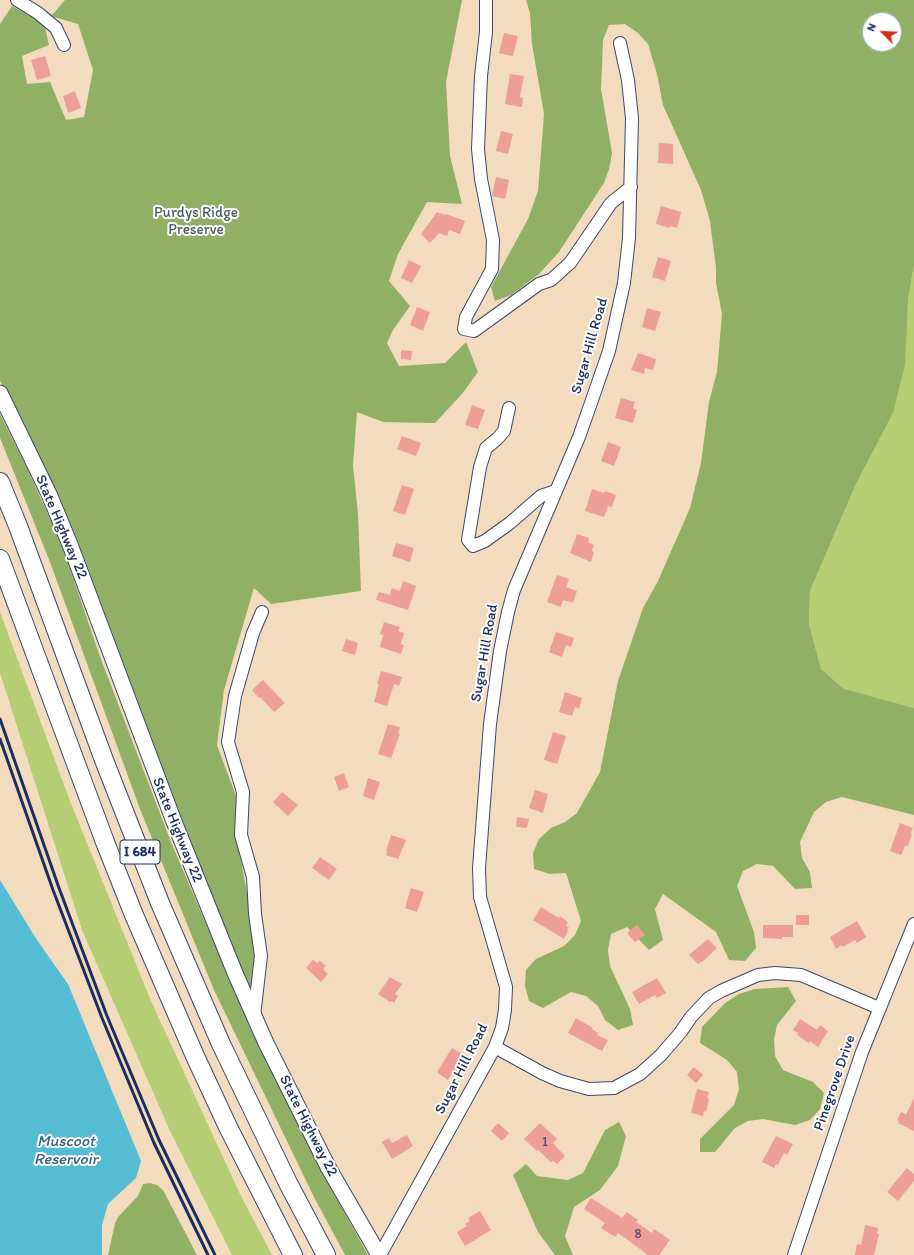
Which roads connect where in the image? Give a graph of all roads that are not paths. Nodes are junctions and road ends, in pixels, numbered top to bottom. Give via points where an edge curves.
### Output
1 (17, 0) edge
2 (486, 0) edge
3 (620, 43) dead end
4 (64, 45) dead end
5 (631, 187) junction
6 (0, 393) edge
7 (509, 408) dead end
8 (0, 482) edge
9 (556, 490) junction
10 (0, 559) edge
11 (262, 612) dead end
12 (914, 924) edge
13 (879, 1008) junction
14 (254, 1016) junction
15 (495, 1047) junction
16 (293, 1255) edge
17 (326, 1255) edge
18 (380, 1255) edge
19 (794, 1255) edge

1 - 4 street via 56,28
2 - 5 street via 478,149 493,240 492,269 466,317 464,329 474,331 539,284 551,280 570,263 612,203
3 - 5 street, Sugar Hill Road via 628,80 632,118
5 - 9 street, Sugar Hill Road via 624,283 609,351 579,438
6 - 14 main road, State Highway 22 via 49,494 69,542 172,818
7 - 9 street via 504,431 486,448 480,467 468,540 473,546 485,541 541,496
8 - 17 highway, I 684 via 166,918 254,1114
9 - 15 street, Sugar Hill Road via 514,590 500,650 490,724 479,868 480,897 506,987 503,1022
10 - 16 highway, I 684 via 134,915 195,1056
11 - 14 street via 253,633 235,696 228,742 243,792 241,835 253,877 261,956
12 - 13 street, Pinegrove Drive
13 - 15 street via 801,975 758,975 709,998 661,1055 640,1074 614,1088 589,1089 560,1080
13 - 19 street, Pinegrove Drive
14 - 18 main road, State Highway 22 via 325,1160
15 - 18 street, Sugar Hill Road

